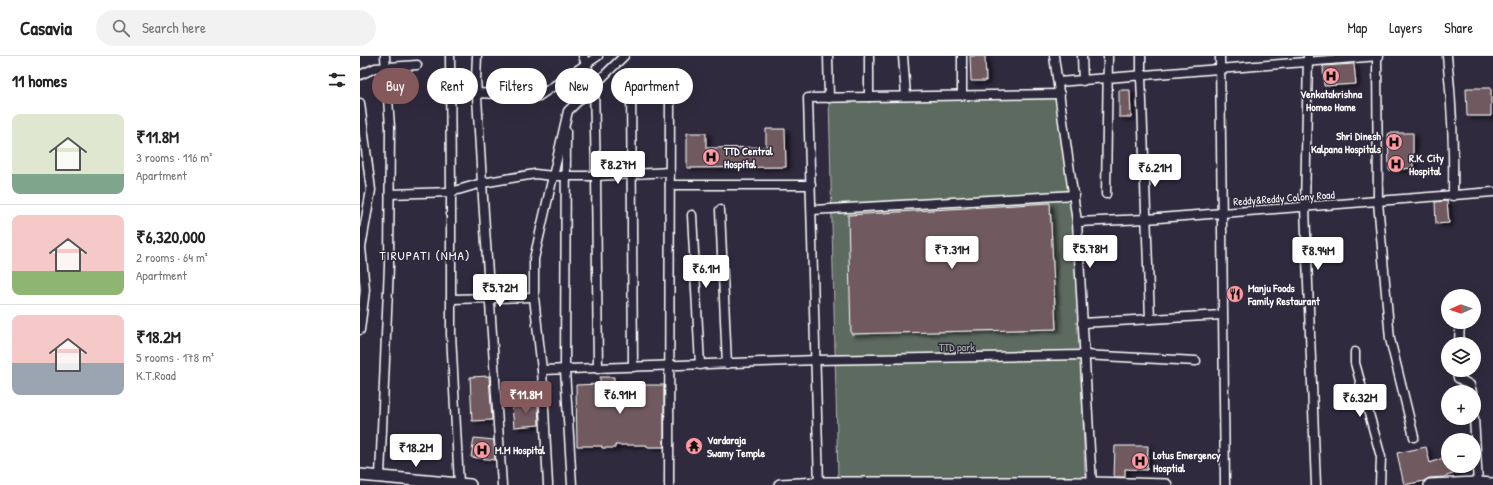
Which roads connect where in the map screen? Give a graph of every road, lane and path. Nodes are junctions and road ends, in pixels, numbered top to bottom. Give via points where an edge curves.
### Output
1 (385, 56) edge
2 (450, 56) edge
3 (477, 56) edge
4 (583, 56) edge
5 (598, 56) edge
6 (624, 56) edge
7 (828, 56) edge
8 (869, 56) edge
9 (903, 56) edge
10 (962, 56) edge
11 (1054, 56) edge
12 (1082, 56) edge
13 (1108, 56) edge
14 (1141, 56) edge
15 (1220, 56) edge
16 (1378, 56) edge
17 (1447, 56) edge
18 (1307, 59) edge
19 (585, 64) junction
20 (417, 65) dead end
21 (386, 67) junction
22 (477, 68) edge
23 (587, 68) edge
24 (1220, 69) junction
25 (360, 75) edge
26 (603, 76) edge
27 (1141, 76) junction
28 (1108, 79) junction
29 (1083, 81) junction
30 (1058, 82) junction
31 (478, 93) edge
32 (1060, 94) junction
33 (906, 96) junction
34 (962, 96) junction
35 (870, 97) junction
36 (829, 98) junction
37 (360, 103) edge
38 (478, 104) edge
39 (575, 104) edge
40 (594, 104) edge
41 (631, 104) edge
42 (670, 104) edge
43 (567, 116) junction
44 (670, 172) junction
45 (632, 174) junction
46 (553, 176) junction
47 (566, 176) junction
48 (596, 176) junction
49 (482, 183) junction
50 (670, 185) junction
51 (811, 185) junction
52 (451, 192) junction
53 (1493, 192) edge
54 (390, 194) junction
55 (1106, 194) dead end
56 (1075, 195) junction
57 (1453, 196) junction
58 (1378, 202) junction
59 (1305, 208) junction
60 (720, 210) dead end
61 (812, 210) junction
62 (1221, 214) junction
63 (692, 215) dead end
64 (1146, 219) junction
65 (1077, 222) junction
66 (534, 297) junction
67 (489, 298) junction
68 (451, 299) junction
69 (1222, 315) junction
70 (1150, 319) junction
71 (1082, 323) junction
72 (360, 330) edge
73 (1355, 352) dead end
74 (1084, 355) junction
75 (816, 360) junction
76 (1196, 361) dead end
77 (727, 364) junction
78 (700, 365) junction
79 (670, 366) junction
80 (633, 367) junction
81 (598, 369) junction
82 (542, 370) junction
83 (565, 370) junction
84 (1458, 377) edge
85 (1470, 385) edge
86 (1475, 425) edge
87 (1414, 436) dead end
88 (360, 475) edge
89 (380, 476) junction
90 (819, 484) edge
91 (1092, 484) edge
92 (1485, 484) edge
93 (467, 485) edge
94 (502, 485) edge
95 (548, 485) edge
96 (572, 485) edge
97 (669, 485) edge
98 (780, 485) edge
99 (1166, 485) edge
100 (1225, 485) edge
101 (1316, 485) edge
102 (1380, 485) edge
103 (1430, 485) edge

1 - 21 street
2 - 52 street
3 - 22 street
4 - 19 street
5 - 19 street
6 - 26 street
7 - 36 street
8 - 35 street
9 - 33 street
10 - 34 street
11 - 30 street
12 - 29 street
13 - 28 street
14 - 27 street
15 - 24 street
16 - 18 street
16 - 58 street
17 - 57 street via 1451,94
18 - 24 street
18 - 59 street
19 - 23 street
19 - 31 street via 538,96
20 - 21 street
21 - 25 street via 375,68
21 - 54 street via 390,128
24 - 27 street
24 - 62 street
27 - 28 street
27 - 64 street
28 - 29 street
28 - 55 street
29 - 30 street
30 - 32 street
32 - 34 street
32 - 56 street
33 - 34 street
33 - 35 street
35 - 36 street
36 - 51 street via 808,98
37 - 72 street via 371,190 361,247 365,290
38 - 49 street
39 - 43 street
40 - 48 street
41 - 45 street
42 - 44 street
43 - 46 street
43 - 47 street
44 - 45 street
44 - 50 street
45 - 48 street
45 - 80 street
46 - 47 street
46 - 49 street via 535,174
46 - 66 street via 534,259
47 - 48 street
47 - 83 street
48 - 81 street
49 - 52 street
49 - 67 street
50 - 51 street
50 - 79 street
51 - 61 street
52 - 54 street
52 - 68 street
53 - 57 street, Reddy&Reddy Colony Road
54 - 89 street
56 - 61 street
56 - 65 street
57 - 58 street, Reddy&Reddy Colony Road
58 - 59 street, Reddy&Reddy Colony Road
58 - 87 street via 1390,339
59 - 62 street, Reddy&Reddy Colony Road
59 - 101 street
60 - 77 street
61 - 75 street
62 - 64 street, Reddy&Reddy Colony Road
62 - 69 street
63 - 78 street
64 - 65 street, Reddy&Reddy Colony Road
64 - 70 street
65 - 71 street
66 - 67 street
66 - 82 street
67 - 68 street
67 - 94 street
68 - 93 street via 451,334
69 - 70 street
69 - 100 street
70 - 71 street
71 - 74 street
73 - 102 street via 1355,363 1381,457
74 - 75 street
74 - 76 street
74 - 91 street
75 - 77 street
75 - 90 street
77 - 78 street
78 - 79 street
79 - 80 street
79 - 97 street
80 - 81 street
81 - 83 street
82 - 83 street
82 - 95 street
83 - 96 street
84 - 85 street
86 - 92 street
88 - 89 main road
89 - 93 main road
90 - 91 main road
90 - 98 main road
91 - 99 main road
92 - 103 main road

